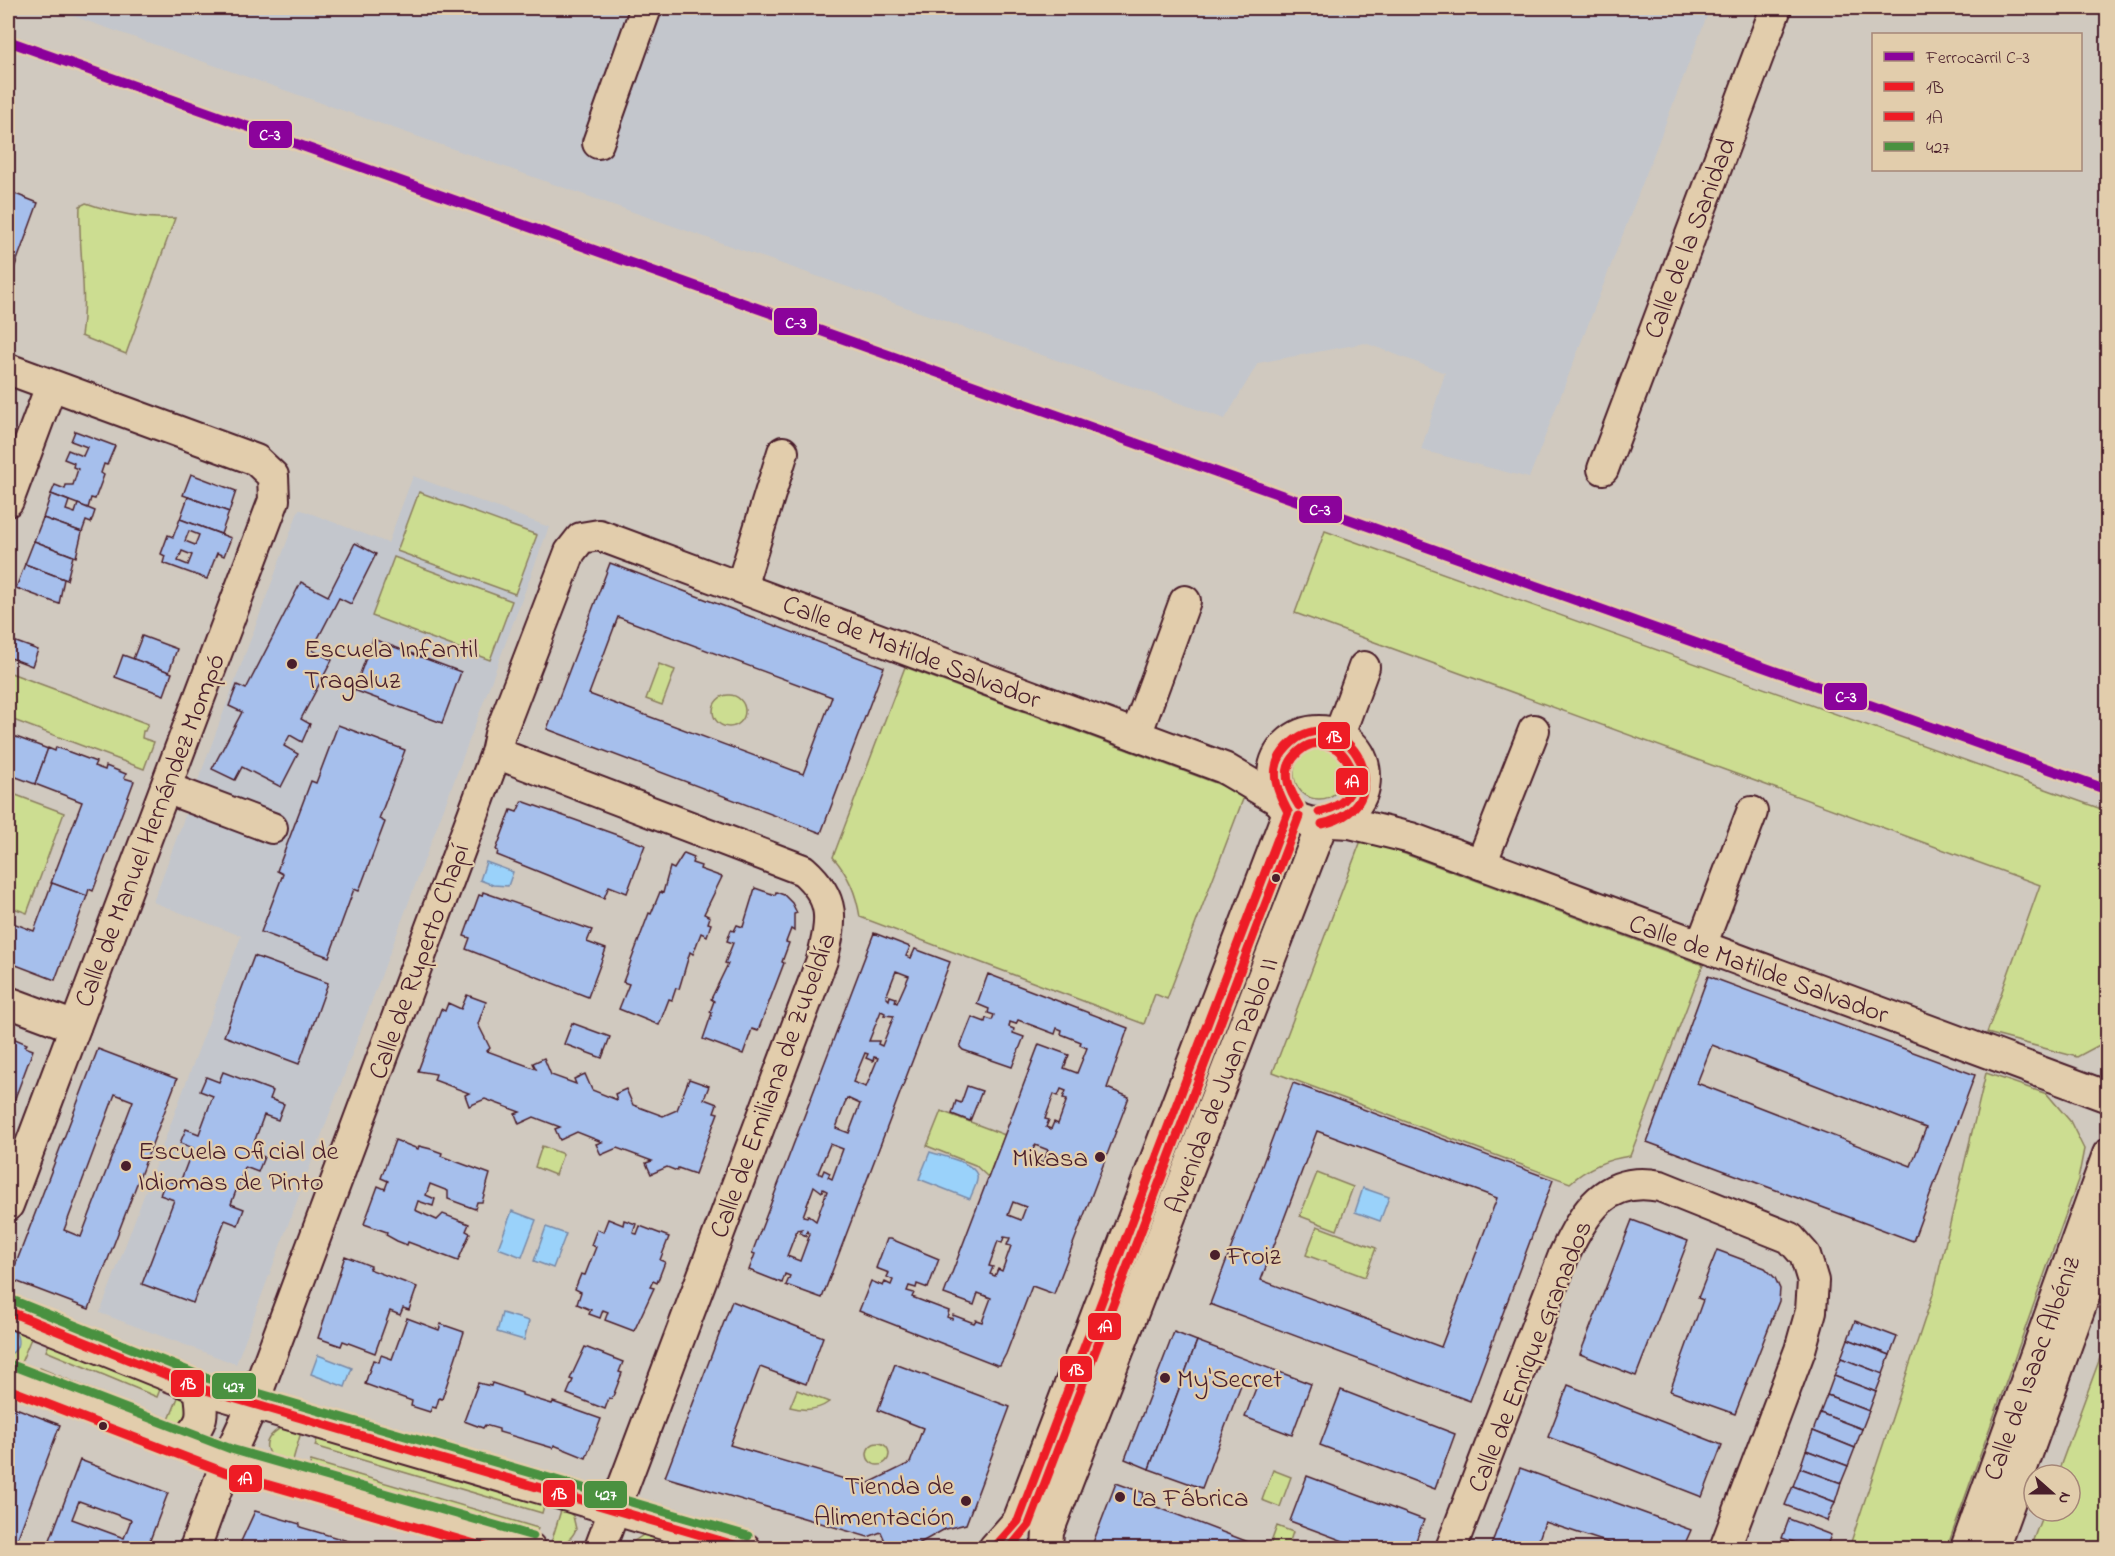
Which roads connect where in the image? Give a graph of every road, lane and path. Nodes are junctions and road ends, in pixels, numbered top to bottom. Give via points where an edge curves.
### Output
1 (646, 8) edge
2 (1776, 8) edge
3 (598, 143) dead end
4 (8, 369) edge
5 (51, 386) junction
6 (783, 452) dead end
7 (1603, 469) dead end
8 (8, 501) edge
9 (599, 535) joint
10 (741, 587) junction
11 (1185, 601) dead end
12 (1364, 667) dead end
13 (1533, 730) dead end
14 (1136, 735) junction
15 (1339, 735) junction
16 (496, 753) junction
17 (1280, 754) junction
18 (1224, 768) junction
19 (1365, 782) junction
20 (166, 788) junction
21 (1284, 806) junction
22 (1752, 812) dead end
23 (1326, 823) junction
24 (272, 828) dead end
25 (1411, 838) junction
26 (1481, 864) junction
27 (1701, 946) junction
28 (8, 1002) edge
29 (75, 1027) junction
30 (2108, 1097) edge
31 (2108, 1154) edge
32 (8, 1205) edge
33 (2108, 1230) edge
34 (8, 1311) edge
35 (8, 1376) edge
36 (199, 1388) junction
37 (253, 1404) junction
38 (181, 1444) junction
39 (227, 1460) junction
40 (615, 1511) junction
41 (195, 1548) edge
42 (530, 1548) edge
43 (600, 1548) edge
44 (745, 1548) edge
45 (994, 1548) edge
46 (1047, 1548) edge
47 (1451, 1548) edge
48 (1725, 1548) edge
49 (1966, 1548) edge
50 (1993, 1548) edge

1 - 3 street
2 - 7 street, Calle de la Sanidad
4 - 5 street
5 - 8 street
5 - 20 street, Calle de Manuel Hernández Mompó via 256,460 273,476 274,500
6 - 10 street
9 - 10 street, Calle de Matilde Salvador
9 - 16 street, Calle de Ruperto Chapí via 581,538 570,552
10 - 14 street, Calle de Matilde Salvador
11 - 14 street
12 - 15 street
13 - 26 street
14 - 18 street, Calle de Matilde Salvador
15 - 17 street via 1311,732 1288,744
15 - 19 street via 1359,753
16 - 37 street, Calle de Ruperto Chapí
16 - 40 street, Calle de Emiliana de Zubeldía via 803,870 830,908 830,929 822,960
17 - 18 street, Calle de Matilde Salvador via 1252,768
17 - 21 street via 1273,777
18 - 21 street, Calle de Matilde Salvador
19 - 23 street via 1354,808
19 - 25 street, Calle de Matilde Salvador via 1366,803 1374,815
20 - 24 street
20 - 29 street, Calle de Manuel Hernández Mompó
21 - 23 street via 1304,821
21 - 45 street, Avenida de Juan Pablo II via 1018,1521
22 - 27 street
23 - 25 street, Calle de Matilde Salvador via 1350,823
23 - 46 street, Avenida de Juan Pablo II via 1048,1532
25 - 26 street, Calle de Matilde Salvador
26 - 27 street, Calle de Matilde Salvador
27 - 30 street, Calle de Matilde Salvador
28 - 29 street
29 - 32 street, Calle de Manuel Hernández Mompó
31 - 49 street, Calle de Isaac Albéniz
33 - 50 street, Calle de Isaac Albéniz
34 - 36 street
35 - 38 street
36 - 37 street
36 - 38 street via 203,1414 198,1429
37 - 39 street, Calle de Ruperto Chapí
37 - 40 street
38 - 39 street
39 - 41 street, Calle de Ruperto Chapí
39 - 42 street
40 - 43 street, Calle de Emiliana de Zubeldía
40 - 44 street
47 - 48 street, Calle de Enrique Granados via 1580,1220 1601,1198 1640,1182 1660,1186 1790,1238 1805,1255 1813,1281 1811,1311 1800,1350

